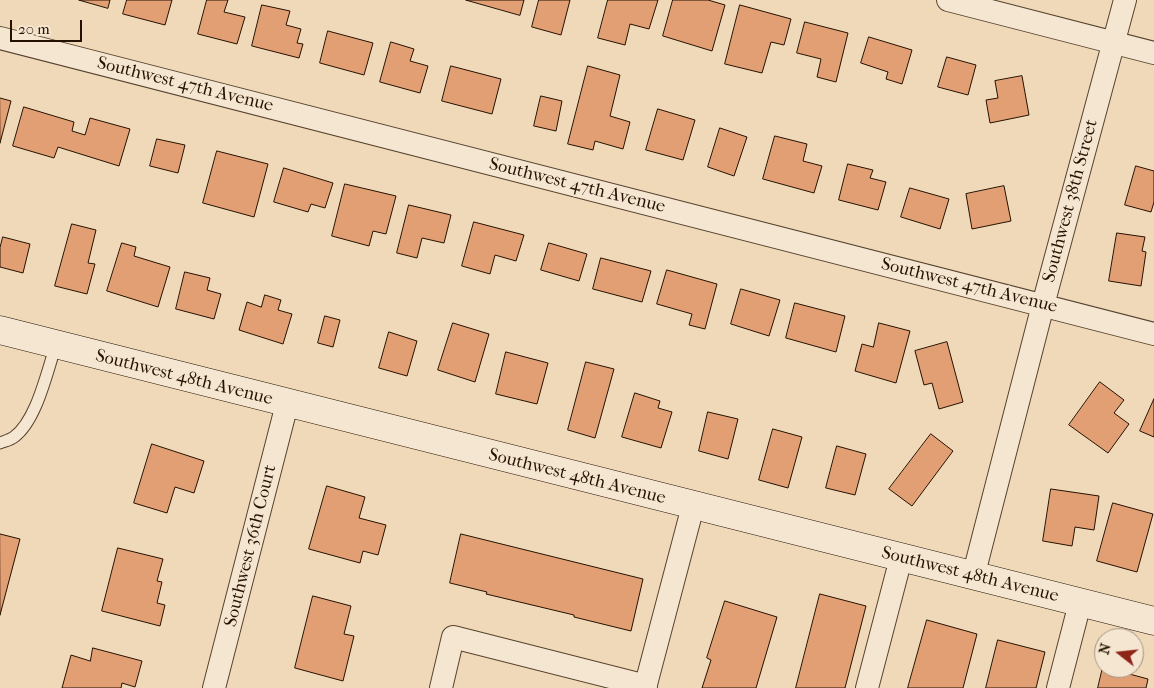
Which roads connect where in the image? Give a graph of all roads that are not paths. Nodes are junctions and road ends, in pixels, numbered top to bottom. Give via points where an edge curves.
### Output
1 (948, 0) edge
2 (1125, 0) edge
3 (0, 38) edge
4 (1114, 42) junction
5 (1154, 53) edge
6 (1043, 305) junction
7 (0, 330) edge
8 (1154, 334) edge
9 (56, 345) junction
10 (287, 404) junction
11 (0, 443) edge
12 (693, 506) junction
13 (901, 558) junction
14 (974, 577) junction
15 (1080, 603) junction
16 (1154, 621) edge
17 (646, 687) edge
18 (214, 688) edge
19 (441, 688) edge
20 (867, 688) edge
21 (1058, 688) edge

1 - 4 street
2 - 4 street, Southwest 38th Street
3 - 6 street, Southwest 47th Avenue
4 - 5 street
4 - 6 street, Southwest 38th Street
6 - 8 street, Southwest 47th Avenue
6 - 14 street, Southwest 38th Street
7 - 9 street, Southwest 48th Avenue
9 - 10 street, Southwest 48th Avenue
9 - 11 lane via 32,416 19,433
10 - 12 street, Southwest 48th Avenue
10 - 18 street, Southwest 36th Court
12 - 13 street, Southwest 48th Avenue
12 - 17 street
13 - 14 street, Southwest 48th Avenue
13 - 20 street
14 - 15 street, Southwest 48th Avenue
15 - 16 street, Southwest 48th Avenue
15 - 21 street
17 - 19 street via 453,637

